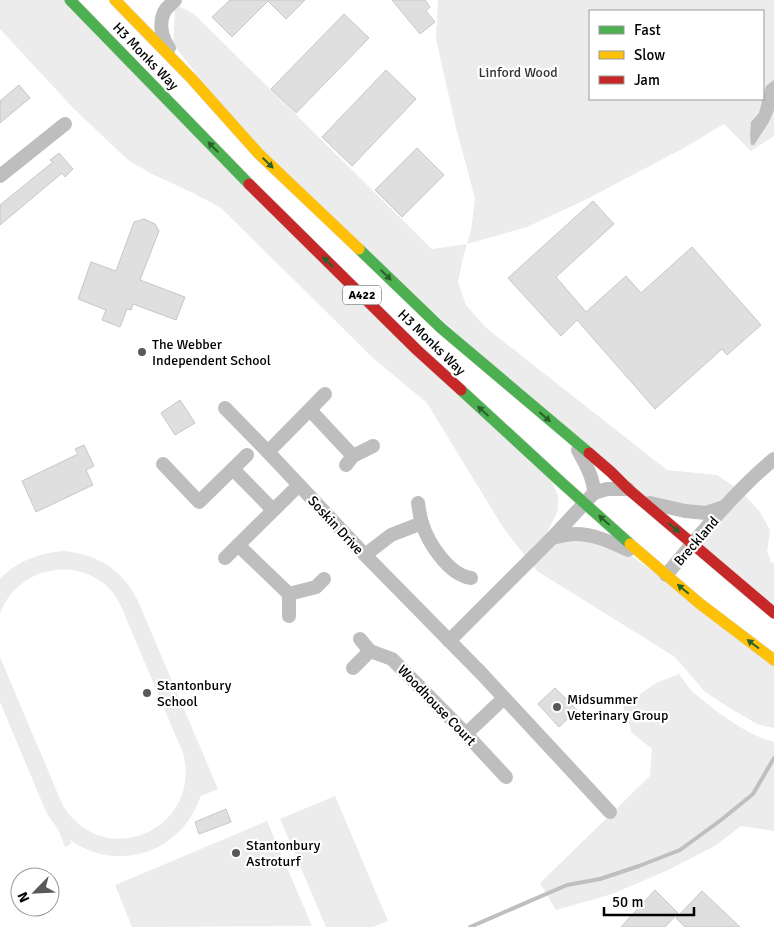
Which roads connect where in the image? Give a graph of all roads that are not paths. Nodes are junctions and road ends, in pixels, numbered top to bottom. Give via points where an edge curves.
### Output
1 (70, 0) edge
2 (115, 0) edge
3 (175, 0) edge
4 (192, 79) junction
5 (65, 124) dead end
6 (0, 176) edge
7 (325, 394) dead end
8 (225, 408) dead end
9 (310, 410) junction
10 (571, 439) junction
11 (373, 446) dead end
12 (268, 452) junction
13 (247, 454) dead end
14 (774, 459) edge
15 (163, 464) dead end
16 (233, 469) junction
17 (299, 485) junction
18 (628, 489) junction
19 (589, 498) junction
20 (642, 501) junction
21 (418, 503) dead end
22 (726, 506) junction
23 (273, 510) junction
24 (422, 523) junction
25 (552, 538) junction
26 (238, 545) junction
27 (692, 545) junction
28 (365, 556) junction
29 (225, 558) dead end
30 (650, 561) junction
31 (666, 575) junction
32 (324, 579) dead end
33 (466, 581) dead end
34 (289, 594) junction
35 (774, 613) edge
36 (290, 616) dead end
37 (360, 639) dead end
38 (449, 640) junction
39 (370, 651) junction
40 (774, 660) edge
41 (353, 668) dead end
42 (504, 698) junction
43 (466, 734) junction
44 (497, 775) dead end
45 (610, 812) dead end

19 -> 1 main road, H3 Monks Way / A422 via 417,350 224,159
2 - 4 main road, H3 Monks Way / A422
3 - 4 street via 166,9 161,29 165,42
4 -> 10 main road, H3 Monks Way / A422 via 259,154 441,328
5 - 6 street
7 - 9 street
8 - 12 street, Soskin Drive
9 - 11 street via 350,460
9 - 12 street
10 - 18 main road, H3 Monks Way / A422
10 - 19 street via 594,484
12 - 17 street, Soskin Drive
13 - 16 street
14 - 22 street, Breckland
15 - 16 street via 199,502
16 - 23 street
17 - 23 street
17 - 28 street, Soskin Drive
18 - 19 street via 607,489
18 - 20 main road, H3 Monks Way / A422
19 - 25 street
30 -> 19 main road, H3 Monks Way / A422
20 - 22 street, Breckland via 706,513
20 -> 27 main road, H3 Monks Way / A422
21 - 24 street
22 - 27 street, Breckland
23 - 26 street
24 - 28 street via 391,535
24 - 33 street via 437,553
25 - 30 street via 587,534
25 - 38 street
26 - 29 street
26 - 34 street
27 - 31 street, Breckland
27 - 35 main road, H3 Monks Way / A422
28 - 38 street, Soskin Drive
30 - 31 main road, H3 Monks Way / A422
40 -> 31 main road, H3 Monks Way / A422
32 - 34 street via 316,587
34 - 36 street
37 - 39 street, Woodhouse Court
38 - 42 street, Soskin Drive
39 - 41 street
39 - 43 street, Woodhouse Court via 392,659
42 - 43 street
42 - 45 street, Soskin Drive
43 - 44 street, Woodhouse Court

